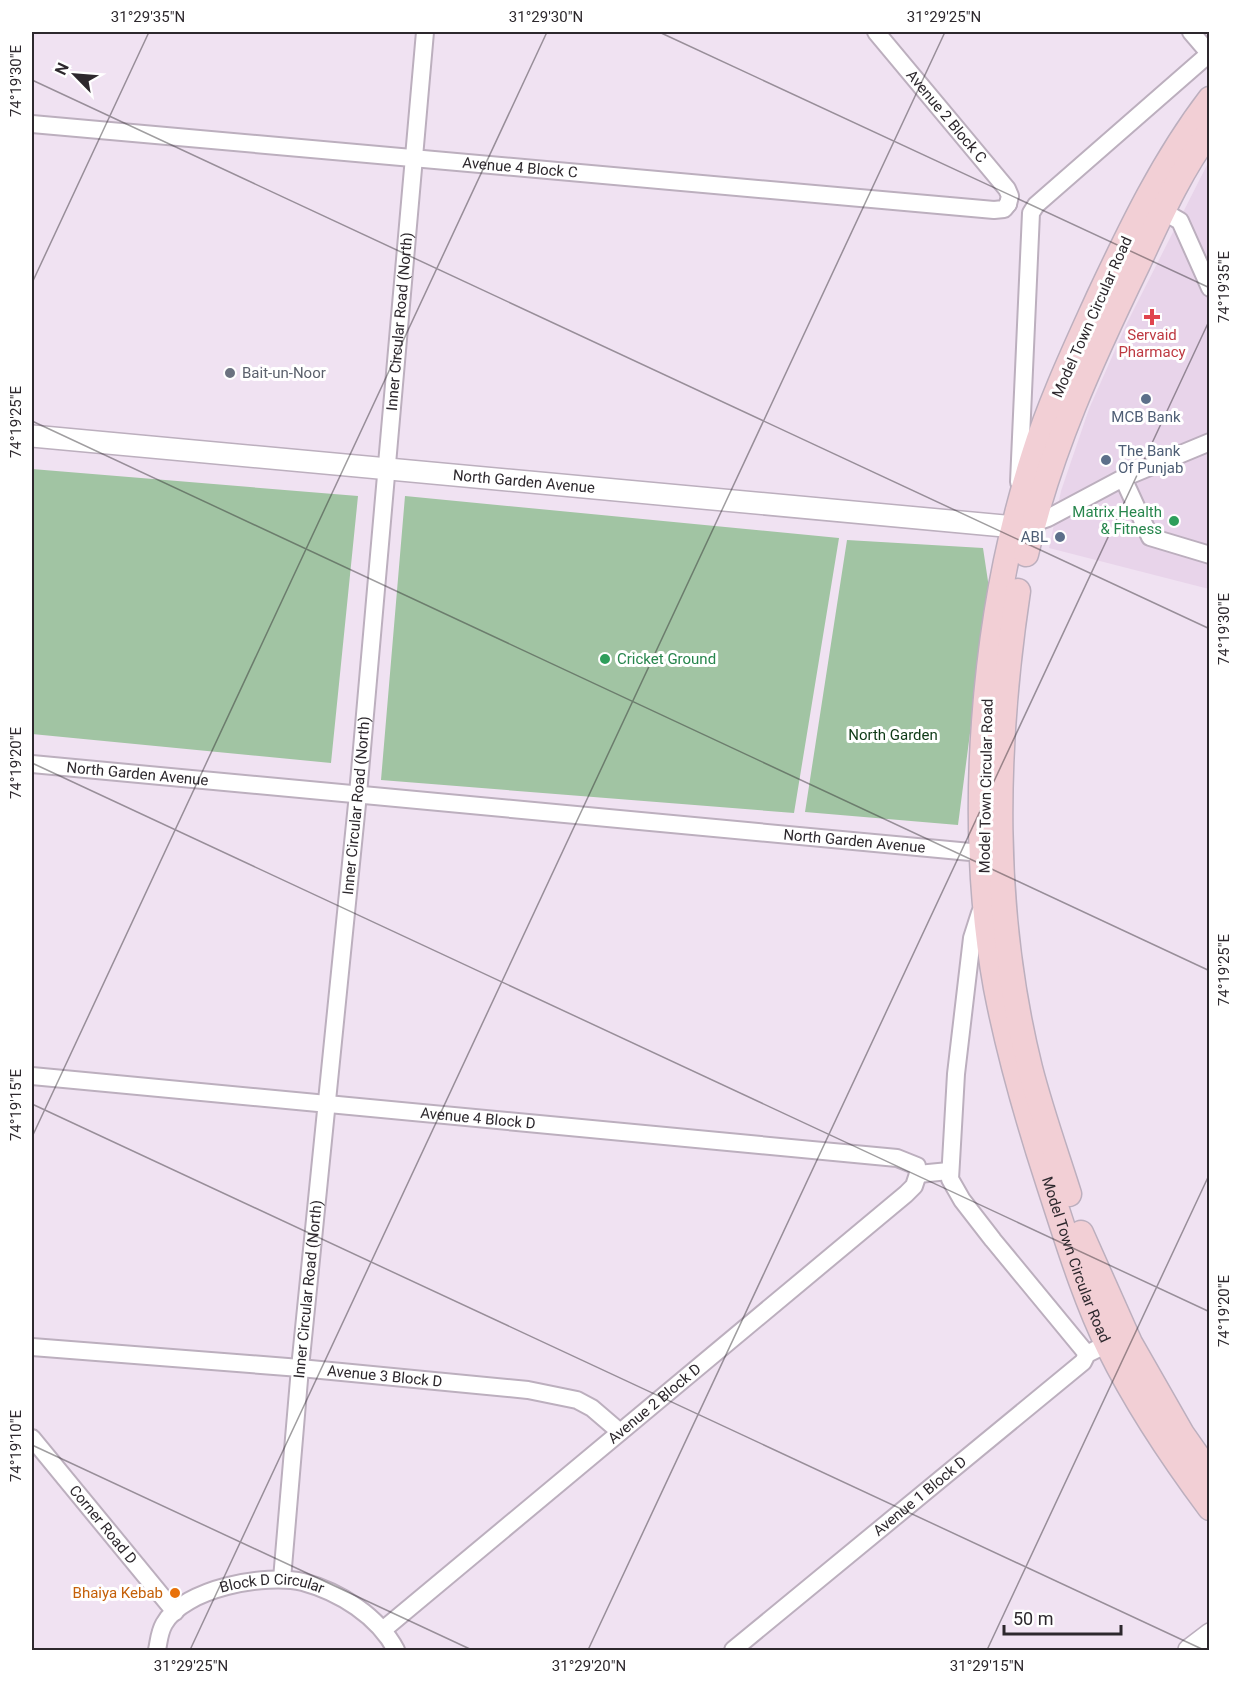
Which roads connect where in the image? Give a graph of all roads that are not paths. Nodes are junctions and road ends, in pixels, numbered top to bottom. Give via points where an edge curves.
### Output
1 (426, 32) edge
2 (876, 32) edge
3 (1191, 32) edge
4 (1209, 53) edge
5 (1209, 99) edge
6 (32, 124) edge
7 (1200, 139) edge
8 (416, 158) junction
9 (1008, 204) junction
10 (1154, 206) junction
11 (1031, 213) junction
12 (1209, 286) edge
13 (32, 436) edge
14 (1209, 442) edge
15 (388, 470) junction
16 (1123, 478) junction
17 (1024, 526) junction
18 (1209, 555) edge
19 (32, 764) edge
20 (358, 795) junction
21 (990, 854) junction
22 (987, 912) junction
23 (32, 1076) edge
24 (326, 1105) junction
25 (949, 1171) junction
26 (918, 1174) junction
27 (1107, 1344) junction
28 (32, 1347) edge
29 (300, 1368) junction
30 (620, 1432) junction
31 (32, 1438) edge
32 (1209, 1474) edge
33 (1209, 1508) edge
34 (282, 1579) junction
35 (175, 1612) junction
36 (384, 1629) junction
37 (1209, 1634) edge
38 (158, 1650) edge
39 (396, 1650) edge
40 (733, 1650) edge
41 (1190, 1650) edge

1 - 8 street, Inner Circular Road (North)
2 - 9 street, Avenue 2 Block C via 1007,189
3 - 4 street
4 - 11 street
5 - 7 main road, Model Town Circular Road
6 - 8 street, Avenue 4 Block C
7 - 10 main road, Model Town Circular Road
8 - 9 street, Avenue 4 Block C via 994,210 1004,209
8 - 15 street, Inner Circular Road (North)
9 - 11 street
10 - 12 street via 1180,221
10 - 17 main road, Model Town Circular Road via 1077,344 1050,410 1033,458
11 - 17 street
13 - 15 street, North Garden Avenue
14 - 16 street
15 - 17 street, North Garden Avenue
15 - 20 street, Inner Circular Road (North)
16 - 17 street
16 - 18 street via 1150,537
17 - 21 main road, Model Town Circular Road via 993,643 986,704
19 - 20 street, North Garden Avenue
20 - 21 street, North Garden Avenue
20 - 24 street, Inner Circular Road (North)
21 - 22 main road, Model Town Circular Road
21 - 27 main road, Model Town Circular Road via 1030,1068 1084,1242
22 - 25 street via 976,918 972,938
22 - 27 main road, Model Town Circular Road via 996,986 1014,1071 1070,1248
23 - 24 street, Avenue 4 Block D
24 - 26 street, Avenue 4 Block D via 897,1158 916,1166
24 - 29 street, Inner Circular Road (North)
25 - 26 street
25 - 27 street via 962,1200
26 - 30 street, Avenue 2 Block D via 906,1194
27 - 32 main road, Model Town Circular Road via 1182,1434
27 - 33 main road, Model Town Circular Road via 1164,1446
27 - 40 street, Avenue 1 Block D
28 - 29 street, Avenue 3 Block D
29 - 30 street, Avenue 3 Block D via 554,1395 592,1408
29 - 34 street, Inner Circular Road (North)
30 - 36 street, Avenue 2 Block D
31 - 35 street, Corner Road D
34 - 35 street, Block D Circular via 245,1582 207,1593
34 - 36 street, Block D Circular via 330,1593 355,1606
35 - 38 street, Block D Circular via 165,1622
36 - 39 street, Block D Circular
37 - 41 street

